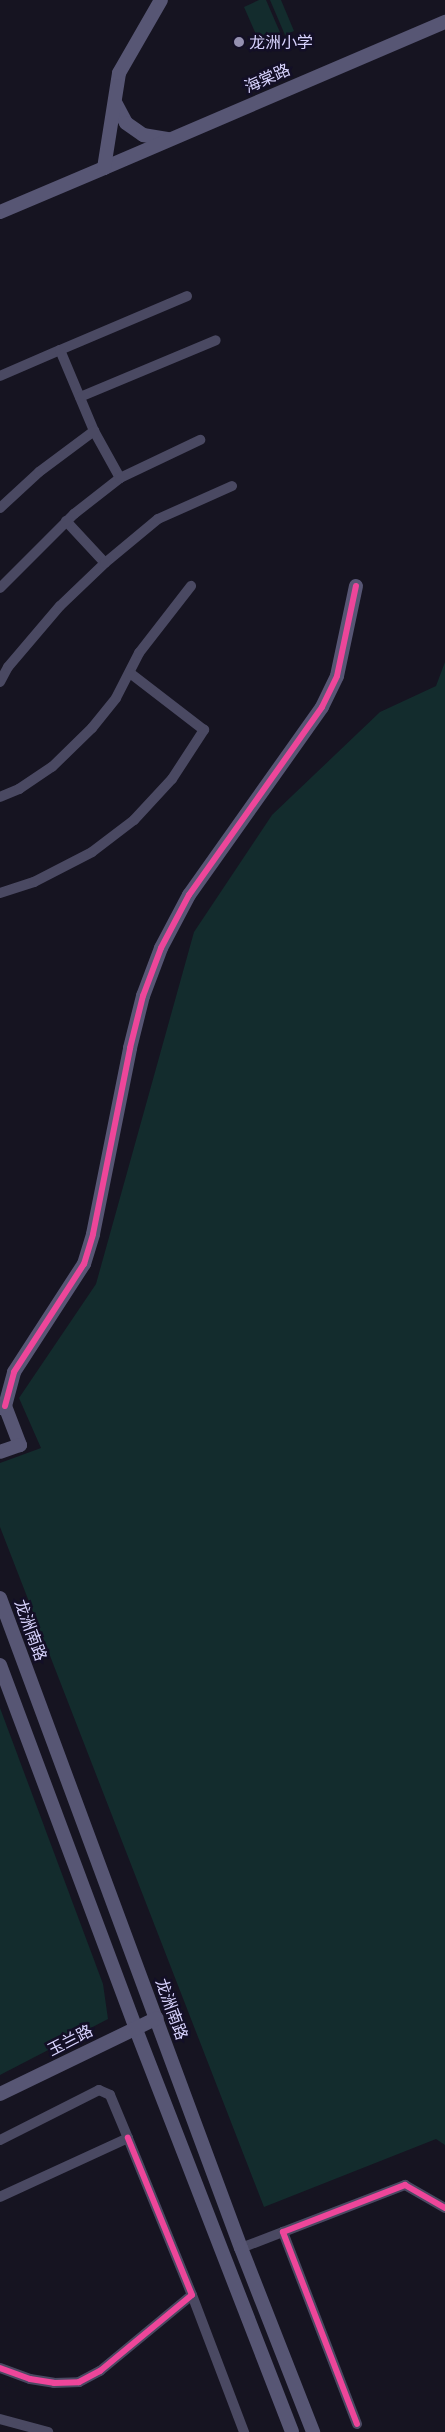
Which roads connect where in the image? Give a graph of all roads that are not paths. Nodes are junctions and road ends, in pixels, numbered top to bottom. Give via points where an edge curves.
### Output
1 (161, 0) edge
2 (445, 22) edge
3 (116, 104) junction
4 (170, 140) junction
5 (104, 168) junction
6 (0, 212) edge
7 (187, 296) dead end
8 (216, 340) dead end
9 (60, 350) junction
10 (0, 376) edge
11 (80, 397) junction
12 (94, 431) junction
13 (200, 440) dead end
14 (120, 478) junction
15 (232, 486) dead end
16 (0, 508) edge
17 (66, 520) junction
18 (105, 563) junction
19 (191, 586) dead end
20 (356, 586) dead end
21 (0, 588) edge
22 (130, 672) junction
23 (0, 682) edge
24 (0, 797) edge
25 (0, 893) edge
26 (3, 1407) edge
27 (0, 1452) edge
28 (0, 1598) edge
29 (0, 1665) edge
30 (157, 2018) junction
31 (135, 2027) junction
32 (0, 2094) edge
33 (128, 2138) junction
34 (0, 2140) edge
35 (0, 2197) edge
36 (445, 2208) edge
37 (283, 2232) junction
38 (241, 2248) junction
39 (192, 2295) junction
40 (0, 2368) edge
41 (0, 2418) edge
42 (357, 2424) dead end
43 (48, 2432) edge
44 (244, 2432) edge
45 (292, 2432) edge
46 (313, 2432) edge

1 - 3 street via 119,73
2 - 4 street, 海棠路
3 - 4 street via 126,123 143,135
3 - 5 street
4 - 5 street, 海棠路
5 - 6 street, 海棠路
7 - 9 street
8 - 11 street
9 - 10 street
9 - 11 street
11 - 12 street
12 - 14 street
12 - 16 street via 39,472
13 - 14 street
14 - 17 street
15 - 18 street via 158,519
17 - 18 street
17 - 21 street
18 - 23 street via 60,606 8,667
19 - 22 street via 139,653
20 - 26 street via 337,676 322,708 189,895 162,948 143,996 130,1048 93,1234 84,1264 14,1372
22 - 24 street via 116,698 64,757 19,789
22 - 25 street via 204,730 172,779 134,820 92,852 34,882
26 - 27 street via 20,1444
28 - 30 street, 龙洲南路
29 - 31 street
30 - 31 street, 玉兰路
30 - 38 street, 龙洲南路
31 - 32 street, 玉兰路
31 - 45 street
33 - 34 street via 110,2095 99,2090
33 - 35 street
33 - 39 street
36 - 37 street via 405,2185
37 - 38 street
37 - 42 street
38 - 46 street, 龙洲南路
39 - 40 street via 100,2371 79,2382 54,2383 30,2379
39 - 44 street
41 - 43 street

